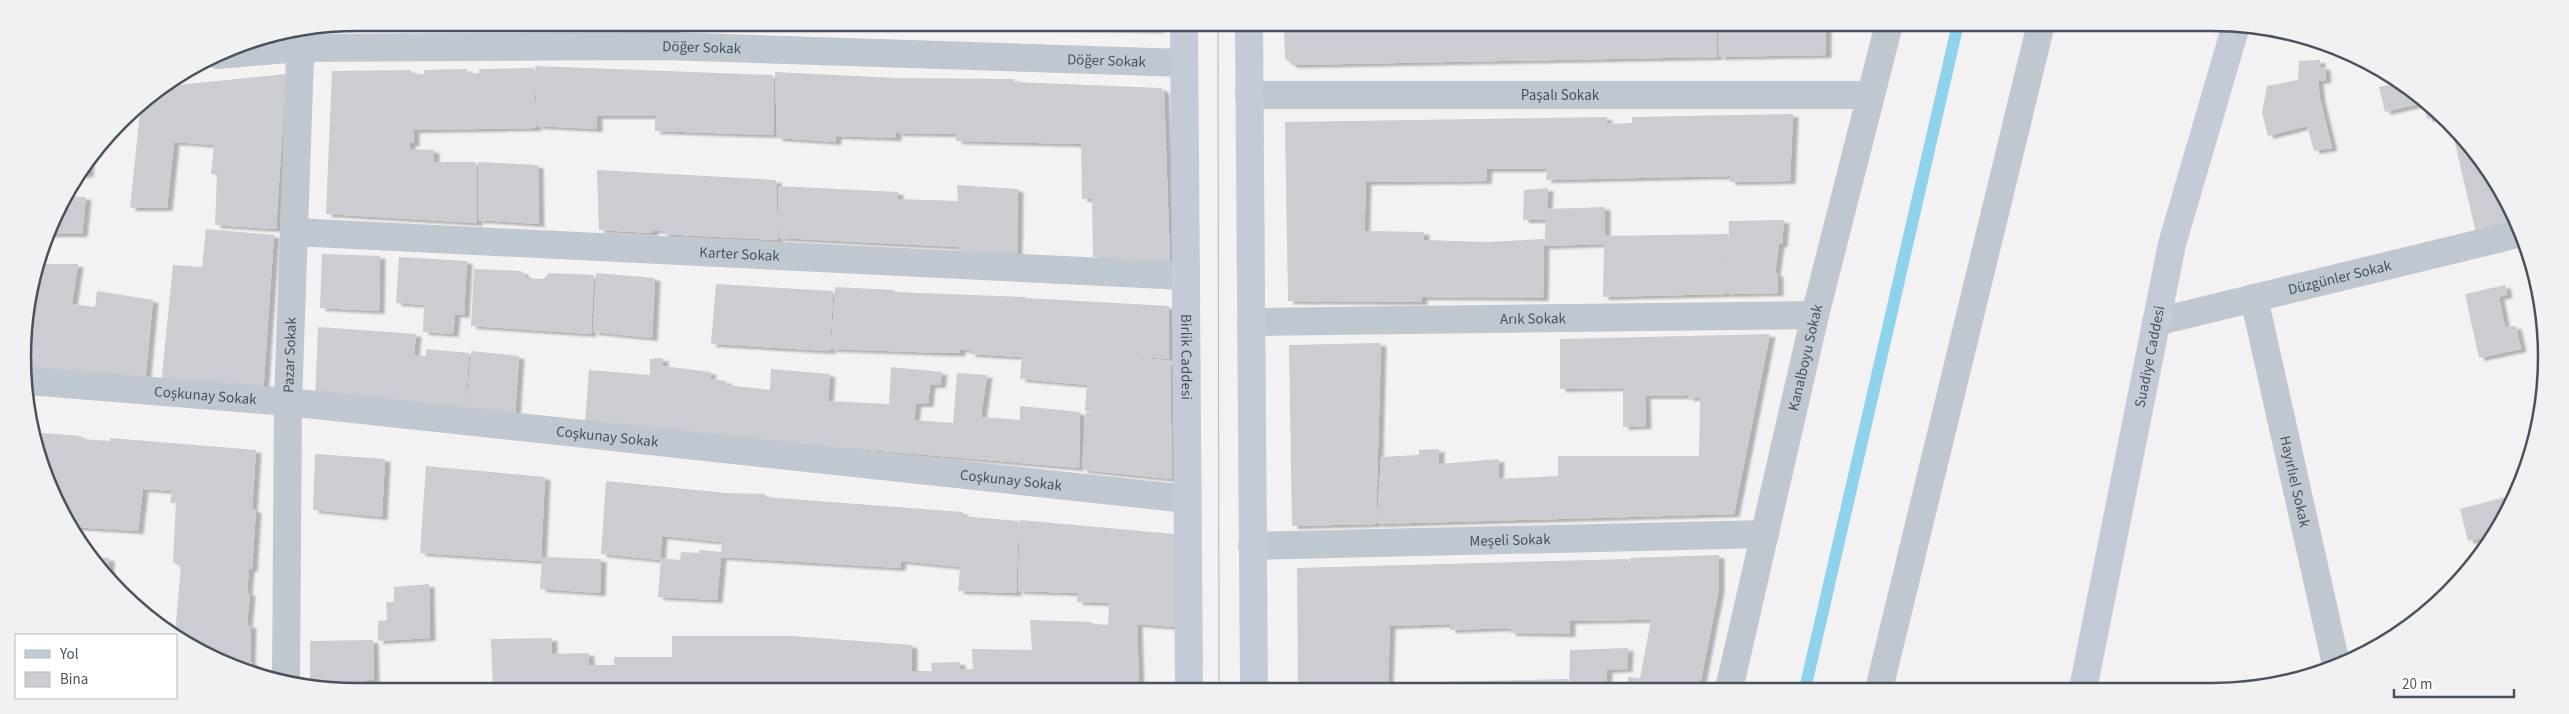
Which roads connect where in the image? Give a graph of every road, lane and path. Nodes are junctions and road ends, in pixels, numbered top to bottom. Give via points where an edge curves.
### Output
1 (1184, 31) edge
2 (1249, 31) edge
3 (1887, 31) edge
4 (2039, 31) edge
5 (2234, 32) edge
6 (665, 35) edge
7 (300, 38) edge
8 (260, 46) edge
9 (1184, 64) junction
10 (1249, 95) junction
11 (1871, 95) junction
12 (294, 232) junction
13 (2514, 236) edge
14 (1185, 276) junction
15 (2254, 298) junction
16 (1815, 316) junction
17 (1252, 322) junction
18 (2156, 322) junction
19 (32, 381) edge
20 (288, 402) junction
21 (1187, 499) junction
22 (1765, 534) junction
23 (1252, 546) junction
24 (2335, 659) edge
25 (286, 675) edge
26 (1189, 683) edge
27 (1254, 683) edge
28 (1731, 683) edge
29 (1881, 683) edge
30 (2084, 683) edge

1 - 9 main road, Birlik Caddesi
2 - 10 main road
3 - 11 street, Kanalboyu Sokak
4 - 29 street
5 - 18 main road, Suadiye Caddesi via 2172,244
6 - 7 street, Döğer Sokak
6 - 9 street, Döğer Sokak
7 - 8 street, Döğer Sokak
7 - 12 street, Pazar Sokak
9 - 14 main road, Birlik Caddesi
10 - 11 street, Paşalı Sokak
10 - 17 main road
11 - 16 street, Kanalboyu Sokak
12 - 14 street, Karter Sokak
12 - 20 street, Pazar Sokak
13 - 15 street, Düzgünler Sokak
14 - 21 main road, Birlik Caddesi
15 - 18 street, Düzgünler Sokak
15 - 24 street, Hayırlıel Sokak
16 - 17 street, Arık Sokak
16 - 22 street, Kanalboyu Sokak
17 - 23 main road
18 - 30 main road, Suadiye Caddesi
19 - 20 street, Coşkunay Sokak
20 - 21 street, Coşkunay Sokak
20 - 25 street, Pazar Sokak
21 - 26 main road, Birlik Caddesi
22 - 23 street, Meşeli Sokak
22 - 28 street, Kanalboyu Sokak
23 - 27 main road

